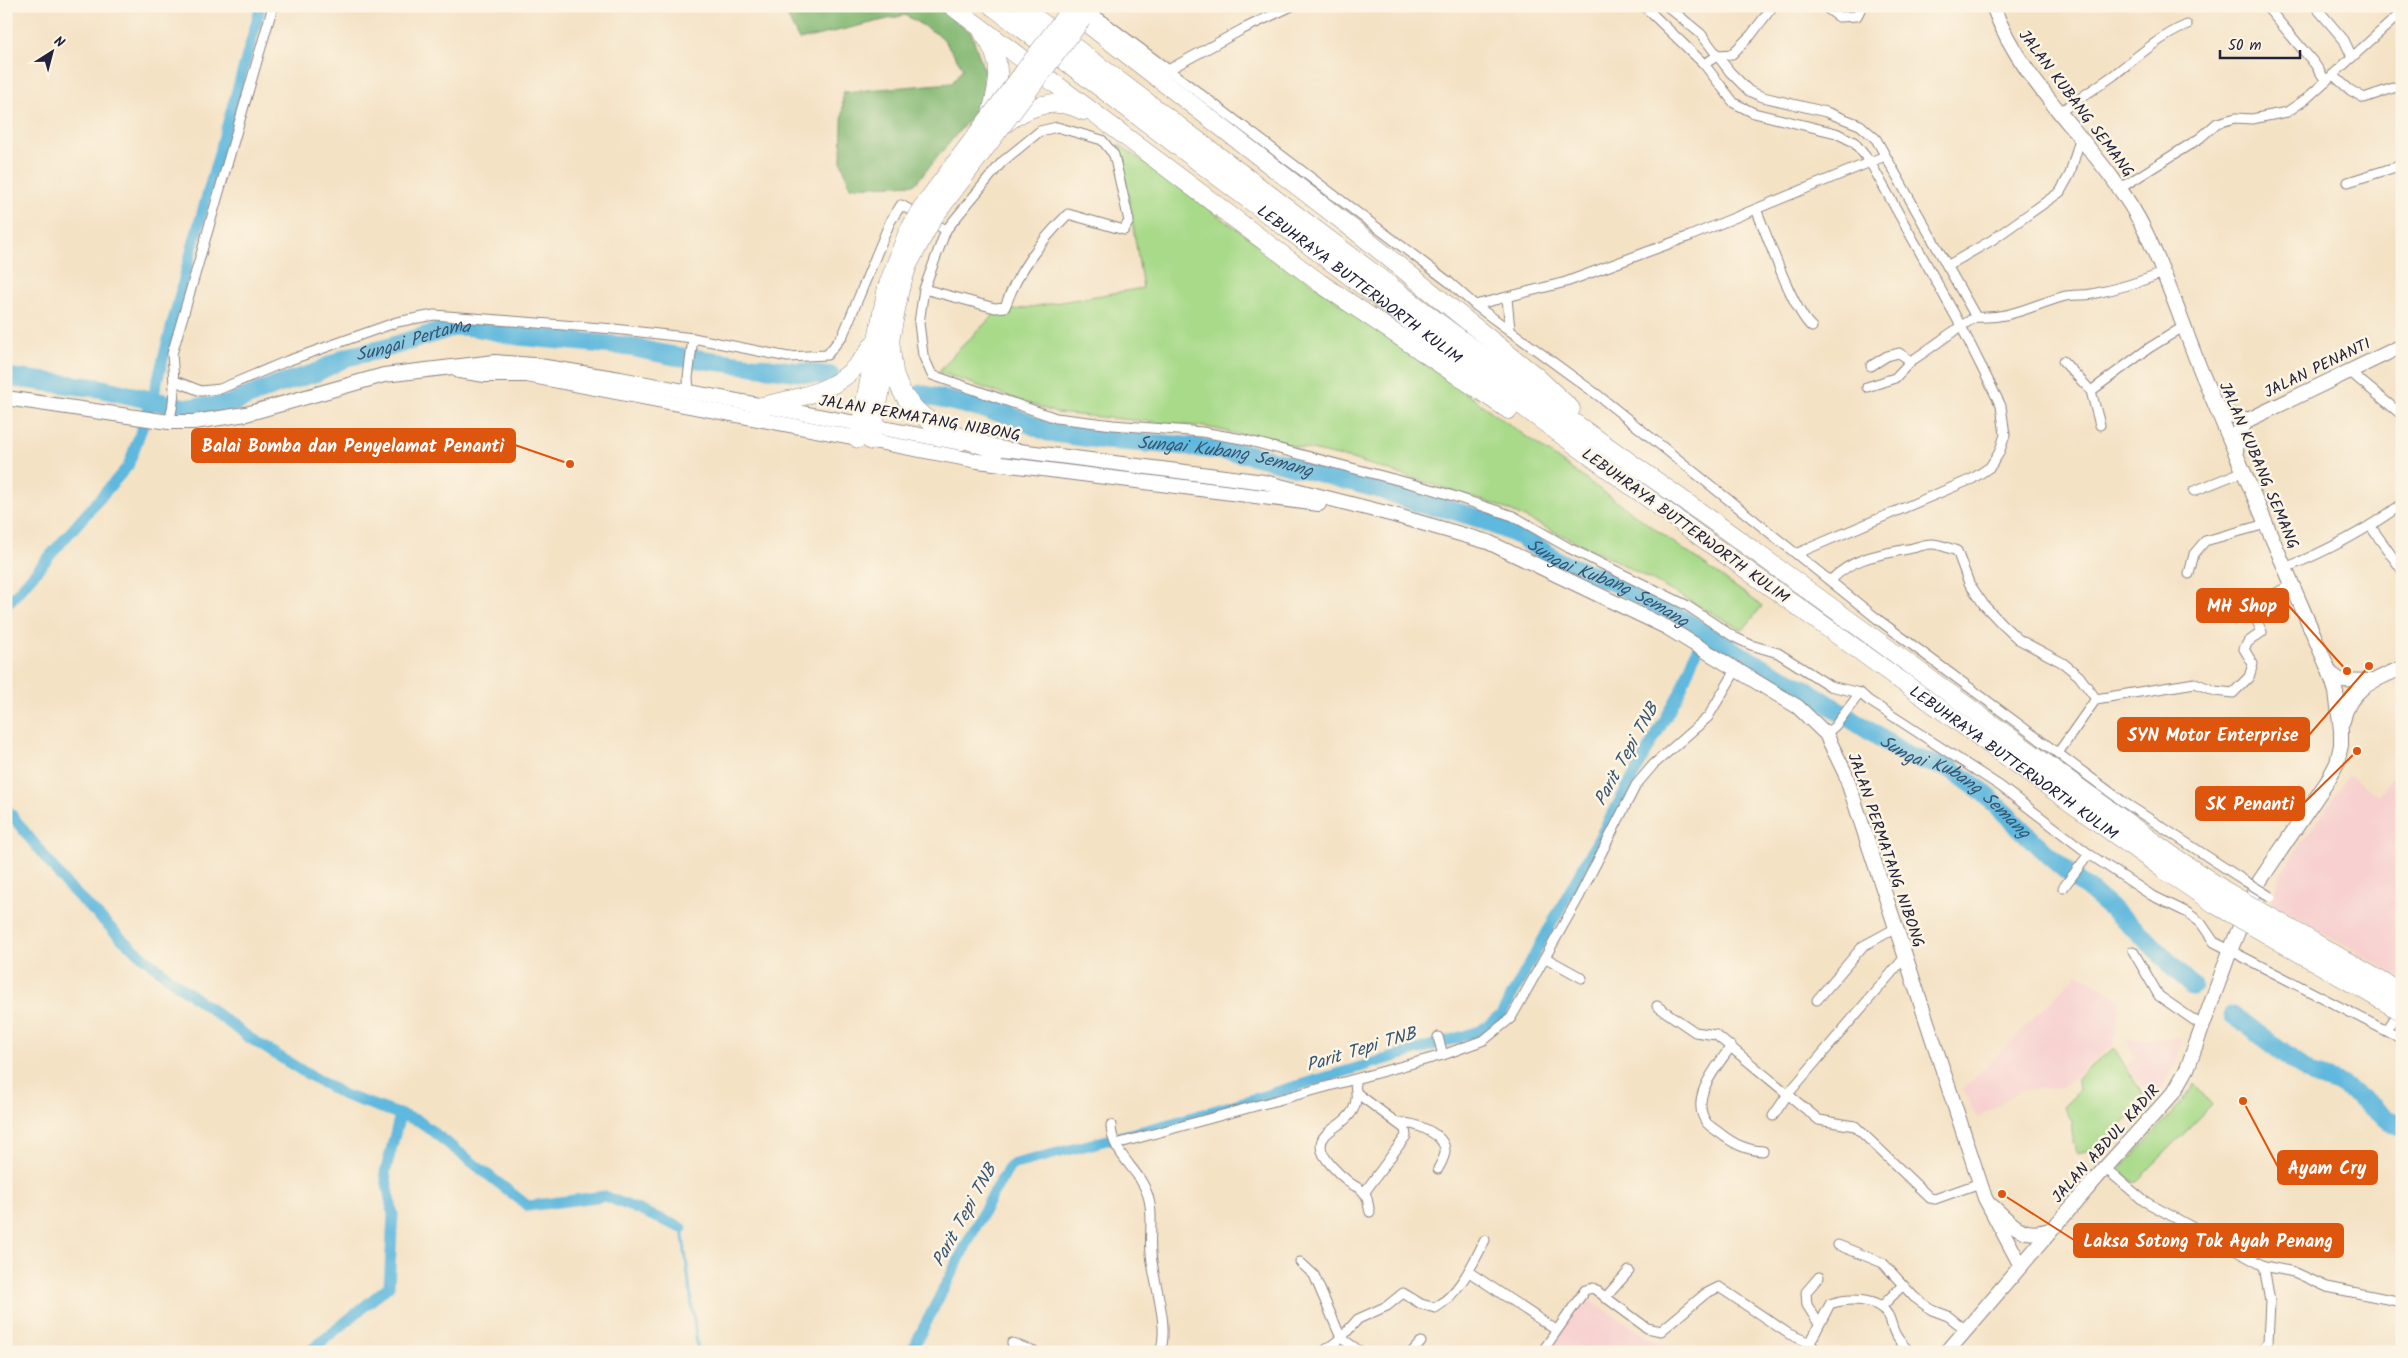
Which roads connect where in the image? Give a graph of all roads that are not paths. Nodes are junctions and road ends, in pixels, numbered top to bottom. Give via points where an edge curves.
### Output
1 (273, 6) edge
2 (952, 6) edge
3 (992, 6) edge
4 (1020, 6) edge
5 (1292, 6) edge
6 (1644, 6) edge
7 (1658, 6) edge
8 (1667, 6) edge
9 (1774, 6) edge
10 (1824, 6) edge
11 (1862, 6) edge
12 (1993, 6) edge
13 (2266, 6) edge
14 (2315, 6) edge
15 (1076, 10) edge
16 (2402, 12) edge
17 (1651, 13) junction
18 (977, 25) junction
19 (2187, 25) dead end
20 (1719, 55) junction
21 (2352, 57) junction
22 (1704, 64) junction
23 (1036, 69) junction
24 (1168, 70) junction
25 (2333, 75) junction
26 (2326, 82) junction
27 (2402, 85) edge
28 (2060, 112) junction
29 (996, 122) junction
30 (1116, 129) junction
31 (2080, 139) junction
32 (1885, 156) junction
33 (1870, 162) junction
34 (2402, 165) edge
35 (2348, 182) dead end
36 (2119, 189) junction
37 (1756, 209) junction
38 (946, 230) junction
39 (1946, 266) junction
40 (2163, 274) junction
41 (924, 289) junction
42 (1507, 298) junction
43 (1474, 305) junction
44 (1976, 317) junction
45 (1960, 326) junction
46 (1812, 327) dead end
47 (2183, 327) junction
48 (1510, 330) junction
49 (694, 338) junction
50 (884, 339) junction
51 (2400, 349) edge
52 (1911, 361) junction
53 (2063, 361) dead end
54 (1871, 366) dead end
55 (440, 367) junction
56 (2349, 371) junction
57 (175, 384) junction
58 (688, 385) junction
59 (1868, 387) dead end
60 (2091, 391) junction
61 (6, 398) edge
62 (2215, 402) junction
63 (758, 407) junction
64 (2402, 414) edge
65 (2248, 420) junction
66 (163, 421) junction
67 (2100, 425) dead end
68 (866, 433) junction
69 (997, 448) junction
70 (1613, 449) junction
71 (2236, 452) junction
72 (1602, 464) junction
73 (2244, 471) junction
74 (2194, 491) dead end
75 (2402, 504) edge
76 (1394, 515) junction
77 (2266, 524) junction
78 (2371, 527) junction
79 (1798, 553) junction
80 (2285, 568) junction
81 (2402, 570) edge
82 (2189, 574) dead end
83 (1831, 580) junction
84 (2292, 584) junction
85 (2252, 611) junction
86 (2226, 617) dead end
87 (2402, 668) edge
88 (1736, 670) junction
89 (2330, 673) junction
90 (2371, 682) junction
91 (1858, 696) junction
92 (2096, 699) junction
93 (1830, 730) junction
94 (2341, 730) junction
95 (2058, 753) junction
96 (2088, 854) junction
97 (2065, 886) dead end
98 (2271, 898) dead end
99 (1896, 928) junction
100 (2133, 950) dead end
101 (2229, 954) junction
102 (1905, 957) junction
103 (1546, 958) junction
104 (1582, 978) dead end
105 (2402, 992) edge
106 (1817, 1000) dead end
107 (1657, 1006) dead end
108 (2402, 1007) edge
109 (2402, 1012) edge
110 (2205, 1023) junction
111 (2386, 1030) junction
112 (1438, 1038) dead end
113 (2402, 1039) edge
114 (1731, 1046) junction
115 (1442, 1054) junction
116 (1354, 1080) junction
117 (1358, 1094) junction
118 (1788, 1094) junction
119 (1773, 1116) dead end
120 (1398, 1123) junction
121 (1111, 1127) dead end
122 (1115, 1142) junction
123 (1763, 1151) dead end
124 (2106, 1168) junction
125 (1438, 1169) dead end
126 (1980, 1183) junction
127 (1364, 1193) junction
128 (1985, 1198) junction
129 (1370, 1212) dead end
130 (2052, 1229) junction
131 (1485, 1240) dead end
132 (1838, 1245) dead end
133 (1300, 1262) dead end
134 (2020, 1266) junction
135 (2264, 1266) junction
136 (1629, 1271) dead end
137 (1469, 1272) junction
138 (1819, 1277) dead end
139 (1903, 1285) junction
140 (1605, 1298) junction
141 (2402, 1302) edge
142 (1881, 1307) junction
143 (1819, 1324) junction
144 (1556, 1330) junction
145 (1966, 1330) junction
146 (1341, 1338) junction
147 (1421, 1342) dead end
148 (1012, 1343) dead end
149 (1810, 1343) junction
150 (1035, 1352) edge
151 (1160, 1352) edge
152 (1323, 1352) edge
153 (1361, 1352) edge
154 (1412, 1352) edge
155 (1542, 1352) edge
156 (1817, 1352) edge
157 (1910, 1352) edge
158 (1947, 1352) edge
159 (2261, 1352) edge

1 - 57 street via 172,354
2 - 18 highway
3 - 72 highway, LEBUHRAYA BUTTERWORTH KULIM
4 - 70 highway, LEBUHRAYA BUTTERWORTH KULIM via 1528,390
5 - 24 street
6 - 17 street
7 - 17 street
8 - 20 street via 1701,34
9 - 20 street via 1732,54
10 - 11 street via 1839,17 1857,16
12 - 28 main road, JALAN KUBANG SEMANG via 2006,38
13 - 26 street
14 - 21 street via 2344,40
15 - 23 highway, bridge
15 - 24 street
15 - 70 highway via 1537,377
16 - 21 street
17 - 22 street
18 - 23 highway
18 - 29 highway via 992,44 999,68
19 - 28 street via 2139,53
20 - 22 street
20 - 32 street via 1749,91 1763,98 1826,112 1860,125 1876,139
21 - 25 street
22 - 33 street via 1734,103 1754,114 1836,133 1854,142
23 - 29 highway, bridge
23 - 30 highway
24 - 43 street via 1449,282
25 - 26 street
25 - 27 street via 2364,98
26 - 36 street via 2287,112 2217,122 2200,138
28 - 31 main road, JALAN KUBANG SEMANG
29 - 30 highway via 1045,104 1070,104
29 - 50 highway, bridge via 921,209 907,234
30 - 72 highway via 1320,283 1511,412
31 - 36 main road, JALAN KUBANG SEMANG
31 - 39 street via 2070,174 2060,192 1992,240
32 - 33 street
32 - 39 street
33 - 37 street
33 - 45 street
34 - 35 street
36 - 40 main road, JALAN KUBANG SEMANG via 2145,230
37 - 42 street via 1566,282
37 - 46 street via 1789,288 1806,323
38 - 41 street
38 - 41 street via 1002,162 1040,131 1057,127 1079,132 1102,140 1114,156 1129,221 1124,230 1068,214 1042,241 1013,285 1005,306 995,308
38 - 49 street via 901,205 843,335 826,355 788,357
39 - 44 street
40 - 44 street via 2091,294 2064,296 2013,315
40 - 47 main road, JALAN KUBANG SEMANG
41 - 91 street via 919,323 923,355 932,375 1056,418 1242,439 1359,468 1479,504 1513,516 1569,548 1686,605 1751,645 1778,653 1830,686
42 - 43 street
42 - 48 street
43 - 48 street
44 - 45 street
45 - 52 street via 1948,338
45 - 79 street via 2002,406 2005,435 2000,452 1990,467 1972,478
47 - 60 street
47 - 62 main road, JALAN KUBANG SEMANG
48 - 79 street
49 - 57 street via 434,315 397,322 220,389 201,391
49 - 58 street
50 - 63 highway via 840,382 813,394
50 - 68 highway
50 - 69 highway via 896,378 913,406 937,426 965,440
51 - 56 main road, JALAN PENANTI
52 - 54 street via 1899,353
52 - 59 street via 1895,378
53 - 60 street
55 - 58 main road, JALAN PERMATANG NIBONG via 495,362
55 - 66 main road, JALAN PERMATANG NIBONG via 384,375 246,414 194,422
55 - 68 main road, JALAN PERMATANG NIBONG via 485,375 526,375
56 - 64 street
56 - 65 main road, JALAN PENANTI
57 - 66 street via 174,408
58 - 63 main road, JALAN PERMATANG NIBONG
60 - 67 street
61 - 66 main road, JALAN PERMATANG NIBONG
62 - 65 main road via 2224,413
62 - 71 main road, JALAN KUBANG SEMANG
63 - 68 main road, JALAN PERMATANG NIBONG
65 - 71 main road via 2238,434
68 - 69 main road, JALAN PERMATANG NIBONG
68 - 76 main road, JALAN PERMATANG NIBONG via 978,461
69 - 76 main road, JALAN PERMATANG NIBONG via 1264,482
70 - 105 highway, LEBUHRAYA BUTTERWORTH KULIM, bridge via 2180,860 2253,908
71 - 73 main road, JALAN KUBANG SEMANG
72 - 109 highway, LEBUHRAYA BUTTERWORTH KULIM, bridge via 2178,880
73 - 74 street
73 - 77 main road, JALAN KUBANG SEMANG
75 - 78 street
76 - 88 main road, JALAN PERMATANG NIBONG via 1488,542 1666,627
77 - 80 main road, JALAN KUBANG SEMANG
77 - 82 street via 2205,541 2194,554
78 - 80 street
78 - 81 street
79 - 83 street
80 - 84 main road, JALAN KUBANG SEMANG
83 - 92 street via 1848,565 1865,557 1928,544 1957,551 1969,583 1984,605 2018,639 2063,663 2079,676
83 - 95 street via 1880,621
84 - 85 street
84 - 89 main road, JALAN KUBANG SEMANG
85 - 86 street
85 - 92 street via 2262,632 2244,649 2253,664 2250,677 2233,693 2194,683
87 - 90 main road
88 - 93 main road, JALAN PERMATANG NIBONG
88 - 103 street via 1708,716 1653,765 1636,785
89 - 90 main road via 2345,681
89 - 94 main road, JALAN KUBANG SEMANG
90 - 94 main road via 2358,689 2349,700
91 - 93 street
91 - 96 street via 2000,786
92 - 95 street
93 - 99 main road, JALAN PERMATANG NIBONG
94 - 101 main road, JALAN KUBANG SEMANG via 2341,745 2334,769 2257,885
95 - 98 street, bridge via 2122,801
96 - 97 street
96 - 101 street via 2151,895 2188,913
99 - 102 main road, JALAN PERMATANG NIBONG
99 - 106 street via 1863,946
100 - 110 street via 2160,996
101 - 110 main road, JALAN ABDUL KADIR
101 - 111 street
102 - 118 street
102 - 126 main road, JALAN PERMATANG NIBONG
103 - 104 street
103 - 115 street via 1511,1018 1484,1040
107 - 114 street via 1695,1032 1716,1035
108 - 111 street
110 - 124 main road, JALAN ABDUL KADIR via 2174,1092
111 - 113 street
112 - 115 street
114 - 118 street
114 - 123 street via 1702,1093 1700,1107 1706,1122 1735,1145
115 - 116 street
116 - 117 street
116 - 122 street
117 - 120 street
117 - 127 street via 1357,1104 1321,1145 1322,1154 1348,1182
118 - 119 street
118 - 126 street via 1823,1122 1855,1126 1930,1198
120 - 125 street via 1421,1125 1444,1144 1445,1151
120 - 127 street via 1405,1129 1406,1136
121 - 122 street
122 - 151 street via 1148,1195 1150,1251 1163,1323
124 - 130 main road, JALAN ABDUL KADIR
124 - 135 street via 2144,1202
126 - 128 main road, JALAN PERMATANG NIBONG
127 - 129 street
128 - 130 main road via 2017,1229 2028,1234
128 - 134 main road, JALAN PERMATANG NIBONG
130 - 134 main road, JALAN ABDUL KADIR
131 - 137 street
132 - 139 street via 1884,1263
133 - 146 street via 1314,1275
134 - 145 main road, JALAN ABDUL KADIR
135 - 141 street via 2294,1272 2327,1287
135 - 159 street via 2270,1302 2268,1342
136 - 140 street
137 - 144 street
137 - 146 street via 1444,1303 1435,1308 1403,1293 1387,1306 1358,1319
138 - 143 street via 1806,1292 1807,1305
139 - 142 street
139 - 145 street via 1926,1306 1948,1316
140 - 144 street via 1593,1288 1586,1290
140 - 149 street via 1647,1328 1661,1331 1705,1294 1719,1287 1789,1334
142 - 143 street via 1868,1302 1840,1300 1830,1304
142 - 157 street via 1888,1314 1896,1337
143 - 149 street
144 - 155 street
145 - 158 main road, JALAN ABDUL KADIR
146 - 152 street
146 - 153 street
147 - 154 street
148 - 150 street
149 - 156 street

